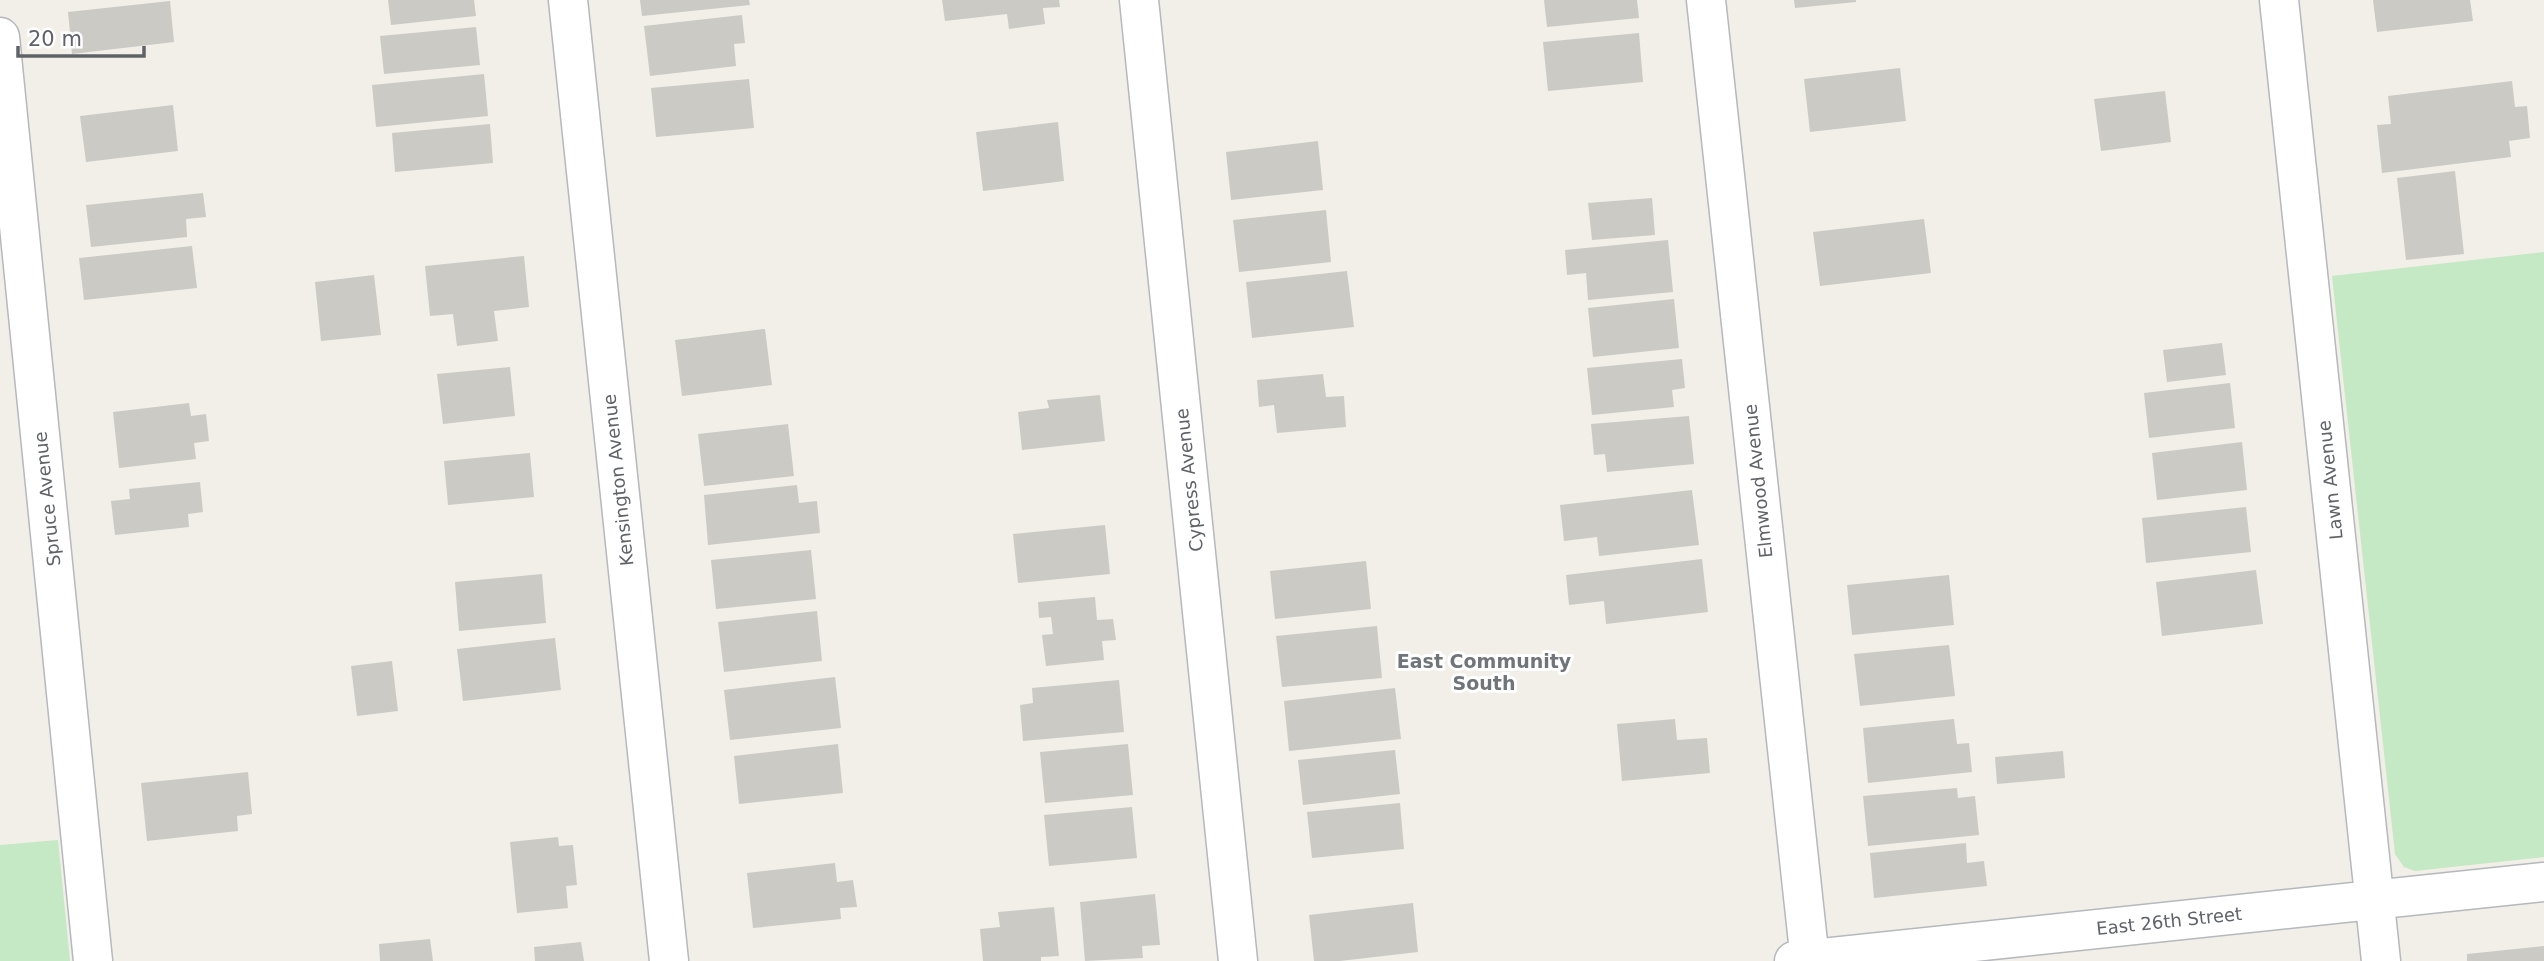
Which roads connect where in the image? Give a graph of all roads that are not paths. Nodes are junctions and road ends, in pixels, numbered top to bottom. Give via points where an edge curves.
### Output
1 (568, 0) edge
2 (1139, 0) edge
3 (1706, 0) edge
4 (2279, 0) edge
5 (0, 37) edge
6 (2544, 882) edge
7 (2375, 900) junction
8 (1805, 960) edge
9 (93, 961) edge
10 (669, 961) edge
11 (1238, 961) edge
12 (2381, 961) edge

1 - 10 street, Kensington Avenue
2 - 11 street, Cypress Avenue
3 - 8 street, Elmwood Avenue
4 - 7 street, Lawn Avenue
5 - 9 street, Spruce Avenue
6 - 7 street, East 26th Street
7 - 8 street, East 26th Street
7 - 12 street, Lawn Avenue

